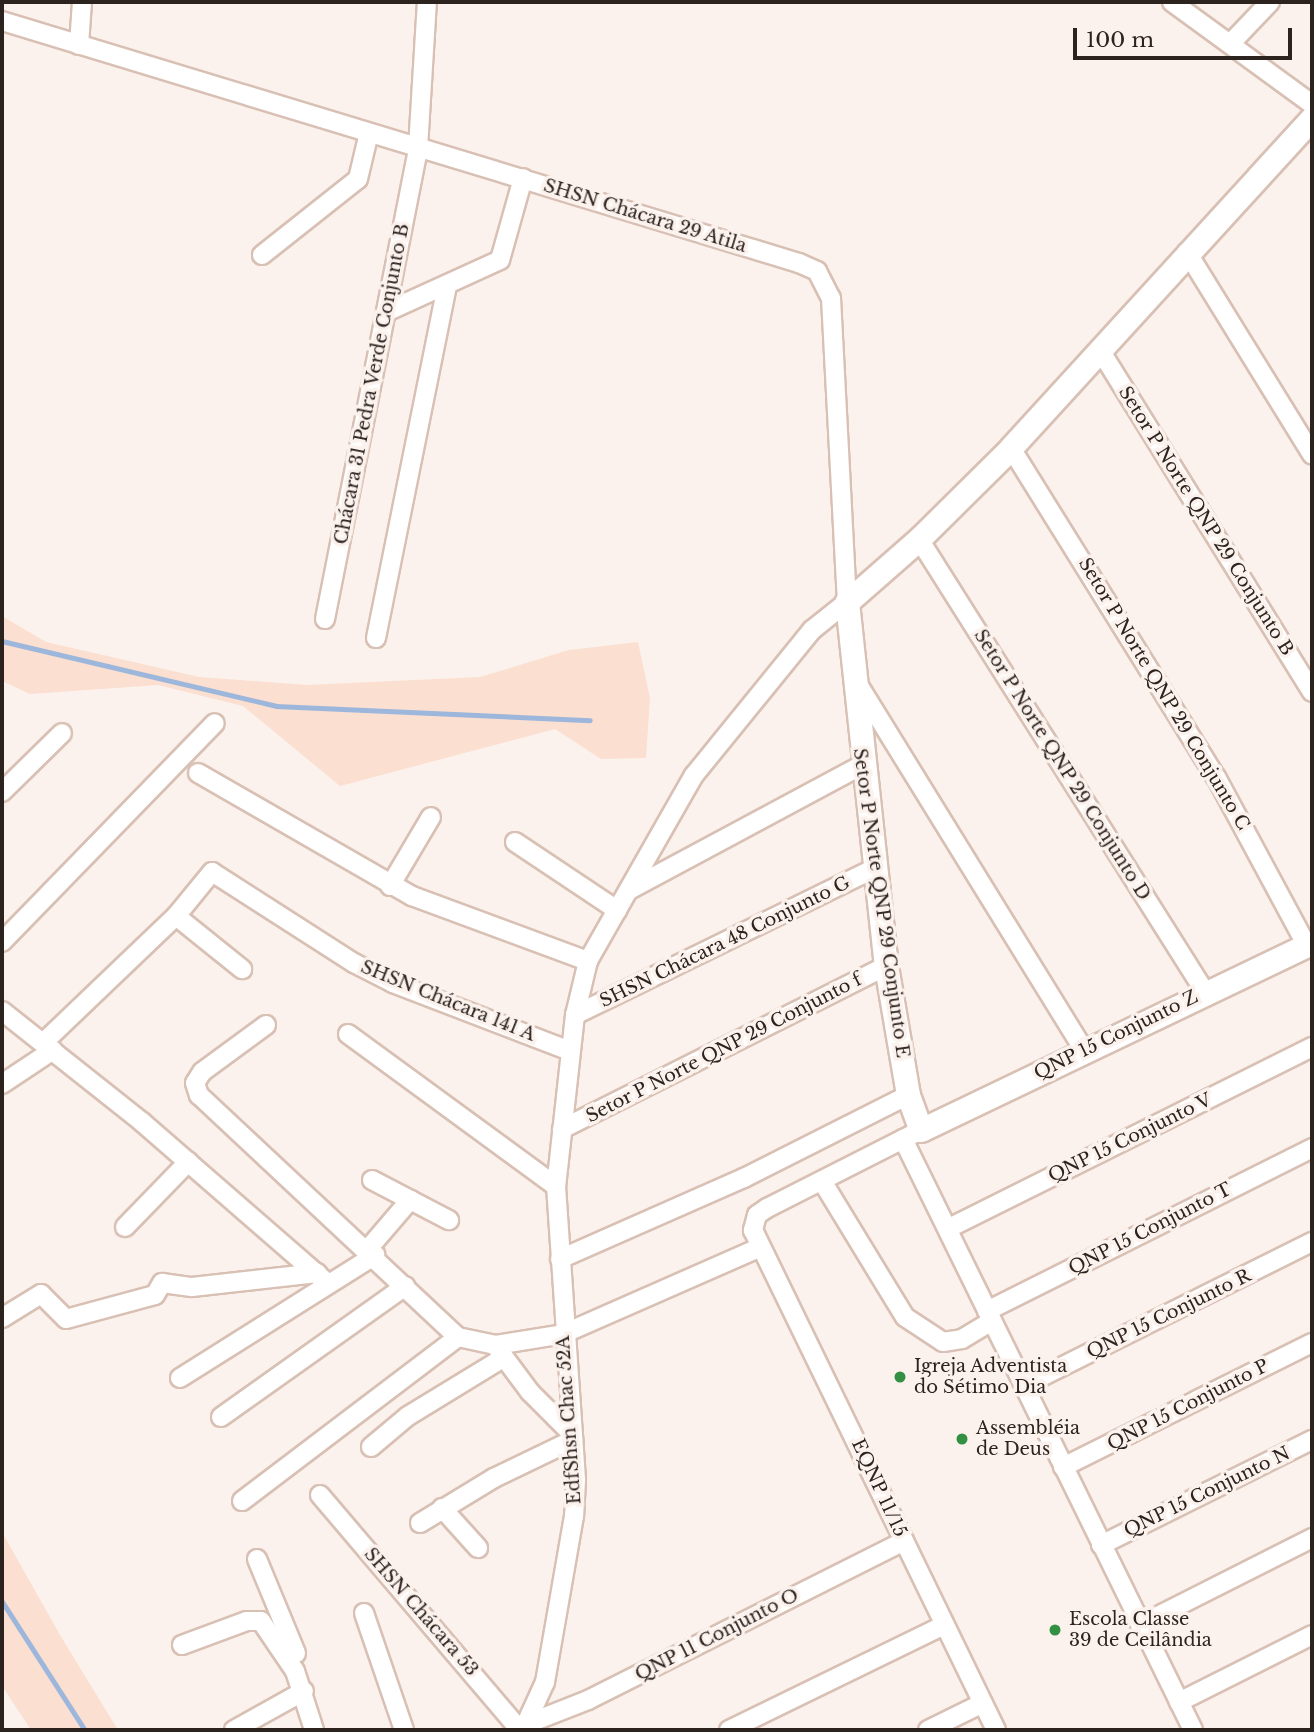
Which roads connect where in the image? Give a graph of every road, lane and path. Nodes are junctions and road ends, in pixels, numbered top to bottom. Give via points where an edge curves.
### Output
1 (82, 2) edge
2 (427, 2) edge
3 (1174, 2) edge
4 (1270, 2) edge
5 (2, 21) edge
6 (1230, 44) junction
7 (79, 45) junction
8 (1312, 104) edge
9 (1312, 118) edge
10 (369, 133) junction
11 (418, 148) junction
12 (523, 178) junction
13 (1186, 252) junction
14 (261, 255) dead end
15 (447, 286) junction
16 (386, 312) junction
17 (1100, 350) junction
18 (1011, 448) junction
19 (1312, 454) edge
20 (919, 539) junction
21 (847, 602) junction
22 (325, 619) dead end
23 (376, 638) dead end
24 (852, 673) junction
25 (1312, 691) edge
26 (215, 723) dead end
27 (62, 733) dead end
28 (862, 765) junction
29 (198, 773) dead end
30 (2, 792) edge
31 (431, 817) dead end
32 (515, 842) dead end
33 (875, 868) junction
34 (390, 886) junction
35 (629, 890) junction
36 (617, 910) junction
37 (176, 916) junction
38 (2, 942) edge
39 (1310, 945) edge
40 (588, 961) junction
41 (886, 966) junction
42 (242, 969) dead end
43 (1205, 992) junction
44 (2, 1011) edge
45 (575, 1015) junction
46 (266, 1025) dead end
47 (348, 1034) dead end
48 (48, 1046) junction
49 (1312, 1048) edge
50 (1084, 1050) junction
51 (570, 1051) junction
52 (2, 1084) edge
53 (908, 1095) junction
54 (562, 1129) junction
55 (912, 1134) junction
56 (1312, 1148) edge
57 (188, 1162) junction
58 (372, 1180) dead end
59 (822, 1181) junction
60 (556, 1186) junction
61 (410, 1200) junction
62 (449, 1220) dead end
63 (125, 1227) dead end
64 (949, 1228) junction
65 (1312, 1242) edge
66 (759, 1248) junction
67 (371, 1252) junction
68 (560, 1259) junction
69 (322, 1278) junction
70 (405, 1286) junction
71 (990, 1316) junction
72 (2, 1318) edge
73 (563, 1334) junction
74 (458, 1337) junction
75 (1312, 1343) edge
76 (499, 1352) junction
77 (180, 1378) dead end
78 (1025, 1385) junction
79 (221, 1417) dead end
80 (573, 1438) junction
81 (1312, 1440) edge
82 (371, 1447) dead end
83 (1063, 1467) junction
84 (320, 1495) dead end
85 (242, 1500) dead end
86 (442, 1508) junction
87 (420, 1523) dead end
88 (1312, 1538) edge
89 (904, 1541) junction
90 (1101, 1545) junction
91 (478, 1548) dead end
92 (257, 1559) dead end
93 (365, 1613) dead end
94 (944, 1625) junction
95 (1140, 1625) junction
96 (1312, 1635) edge
97 (182, 1645) dead end
98 (295, 1671) junction
99 (304, 1691) junction
100 (1179, 1702) junction
101 (983, 1703) junction
102 (523, 1728) edge
103 (234, 1730) edge
104 (314, 1730) edge
105 (404, 1730) edge
106 (729, 1730) edge
107 (928, 1730) edge
108 (996, 1730) edge
109 (1194, 1730) edge

1 - 7 street
2 - 11 street
3 - 6 street
4 - 6 street
5 - 7 street, SHSN Chácara 29 Atila
6 - 8 street
7 - 10 street, SHSN Chácara 29 Atila
9 - 13 street
10 - 11 street, SHSN Chácara 29 Atila
10 - 14 street via 358,179
11 - 12 street, SHSN Chácara 29 Atila
11 - 16 street, Chácara 31 Pedra Verde Conjunto B
12 - 15 street via 500,260
12 - 21 street, SHSN Chácara 29 Atila via 808,267 826,281 833,323
13 - 17 street
13 - 19 street
15 - 16 street
15 - 23 street
16 - 22 street, Chácara 31 Pedra Verde Conjunto B
17 - 18 street
17 - 25 street, Setor P Norte QNP 29 Conjunto B
18 - 20 street
18 - 39 street, Setor P Norte QNP 29 Conjunto C via 1216,777
20 - 21 street
20 - 43 street, Setor P Norte QNP 29 Conjunto D
21 - 24 street, Setor P Norte QNP 29 Conjunto E
21 - 35 street, EdfShsn Chac 52A via 812,630 694,775
24 - 28 street, Setor P Norte QNP 29 Conjunto E
24 - 50 street, Setor P Norte QNP 29 Conjunto E
26 - 38 street
27 - 30 street
28 - 33 street, Setor P Norte QNP 29 Conjunto E
28 - 35 street
29 - 34 street
31 - 34 street
32 - 36 street
33 - 41 street, Setor P Norte QNP 29 Conjunto E
33 - 45 street, SHSN Chácara 48 Conjunto G
34 - 40 street
35 - 36 street, EdfShsn Chac 52A
36 - 40 street, EdfShsn Chac 52A
37 - 42 street
37 - 48 street
37 - 51 street, SHSN Chácara 141 A via 212,872 393,983
39 - 43 street, QNP 15 Conjunto Z
40 - 45 street, EdfShsn Chac 52A
41 - 53 street, Setor P Norte QNP 29 Conjunto E
41 - 54 street, Setor P Norte QNP 29 Conjunto f
43 - 50 street, QNP 15 Conjunto Z
44 - 48 street
45 - 51 street, EdfShsn Chac 52A
46 - 67 street via 202,1072 196,1089
47 - 60 street
48 - 52 street
48 - 57 street
49 - 64 street, QNP 15 Conjunto V
50 - 55 street, QNP 15 Conjunto Z
51 - 54 street, EdfShsn Chac 52A
53 - 55 street, Setor P Norte QNP 29 Conjunto E
53 - 68 street via 744,1178
54 - 60 street, EdfShsn Chac 52A
55 - 59 street
55 - 64 street
56 - 71 street, QNP 15 Conjunto T
57 - 63 street
57 - 69 street
58 - 61 street
59 - 66 street via 757,1215 753,1230
59 - 71 street via 905,1317 943,1342 962,1339
60 - 68 street, EdfShsn Chac 52A
61 - 62 street
61 - 67 street
64 - 71 street
65 - 78 street, QNP 15 Conjunto R
66 - 73 street
66 - 89 street, EQNP 11/15
67 - 69 street
67 - 70 street
68 - 73 street, EdfShsn Chac 52A
69 - 72 street via 192,1287 162,1283 155,1295 66,1319 41,1294
69 - 77 street
70 - 74 street
70 - 79 street
71 - 78 street
73 - 76 street
73 - 80 street, EdfShsn Chac 52A
74 - 76 street
74 - 85 street
75 - 83 street, QNP 15 Conjunto P
76 - 80 street
76 - 82 street
78 - 83 street
80 - 86 street
80 - 102 street, EdfShsn Chac 52A via 575,1516 545,1682
81 - 90 street, QNP 15 Conjunto N
83 - 90 street
84 - 102 street, SHSN Chácara 53
86 - 87 street
86 - 91 street
88 - 95 street
89 - 94 street, EQNP 11/15
89 - 102 street, QNP 11 Conjunto O via 588,1700
90 - 95 street
92 - 98 street via 296,1651
93 - 105 street
94 - 101 street, EQNP 11/15
94 - 106 street
95 - 100 street
96 - 100 street
97 - 98 street via 261,1620
98 - 99 street
99 - 103 street
99 - 104 street
100 - 109 street
101 - 107 street
101 - 108 street, EQNP 11/15

